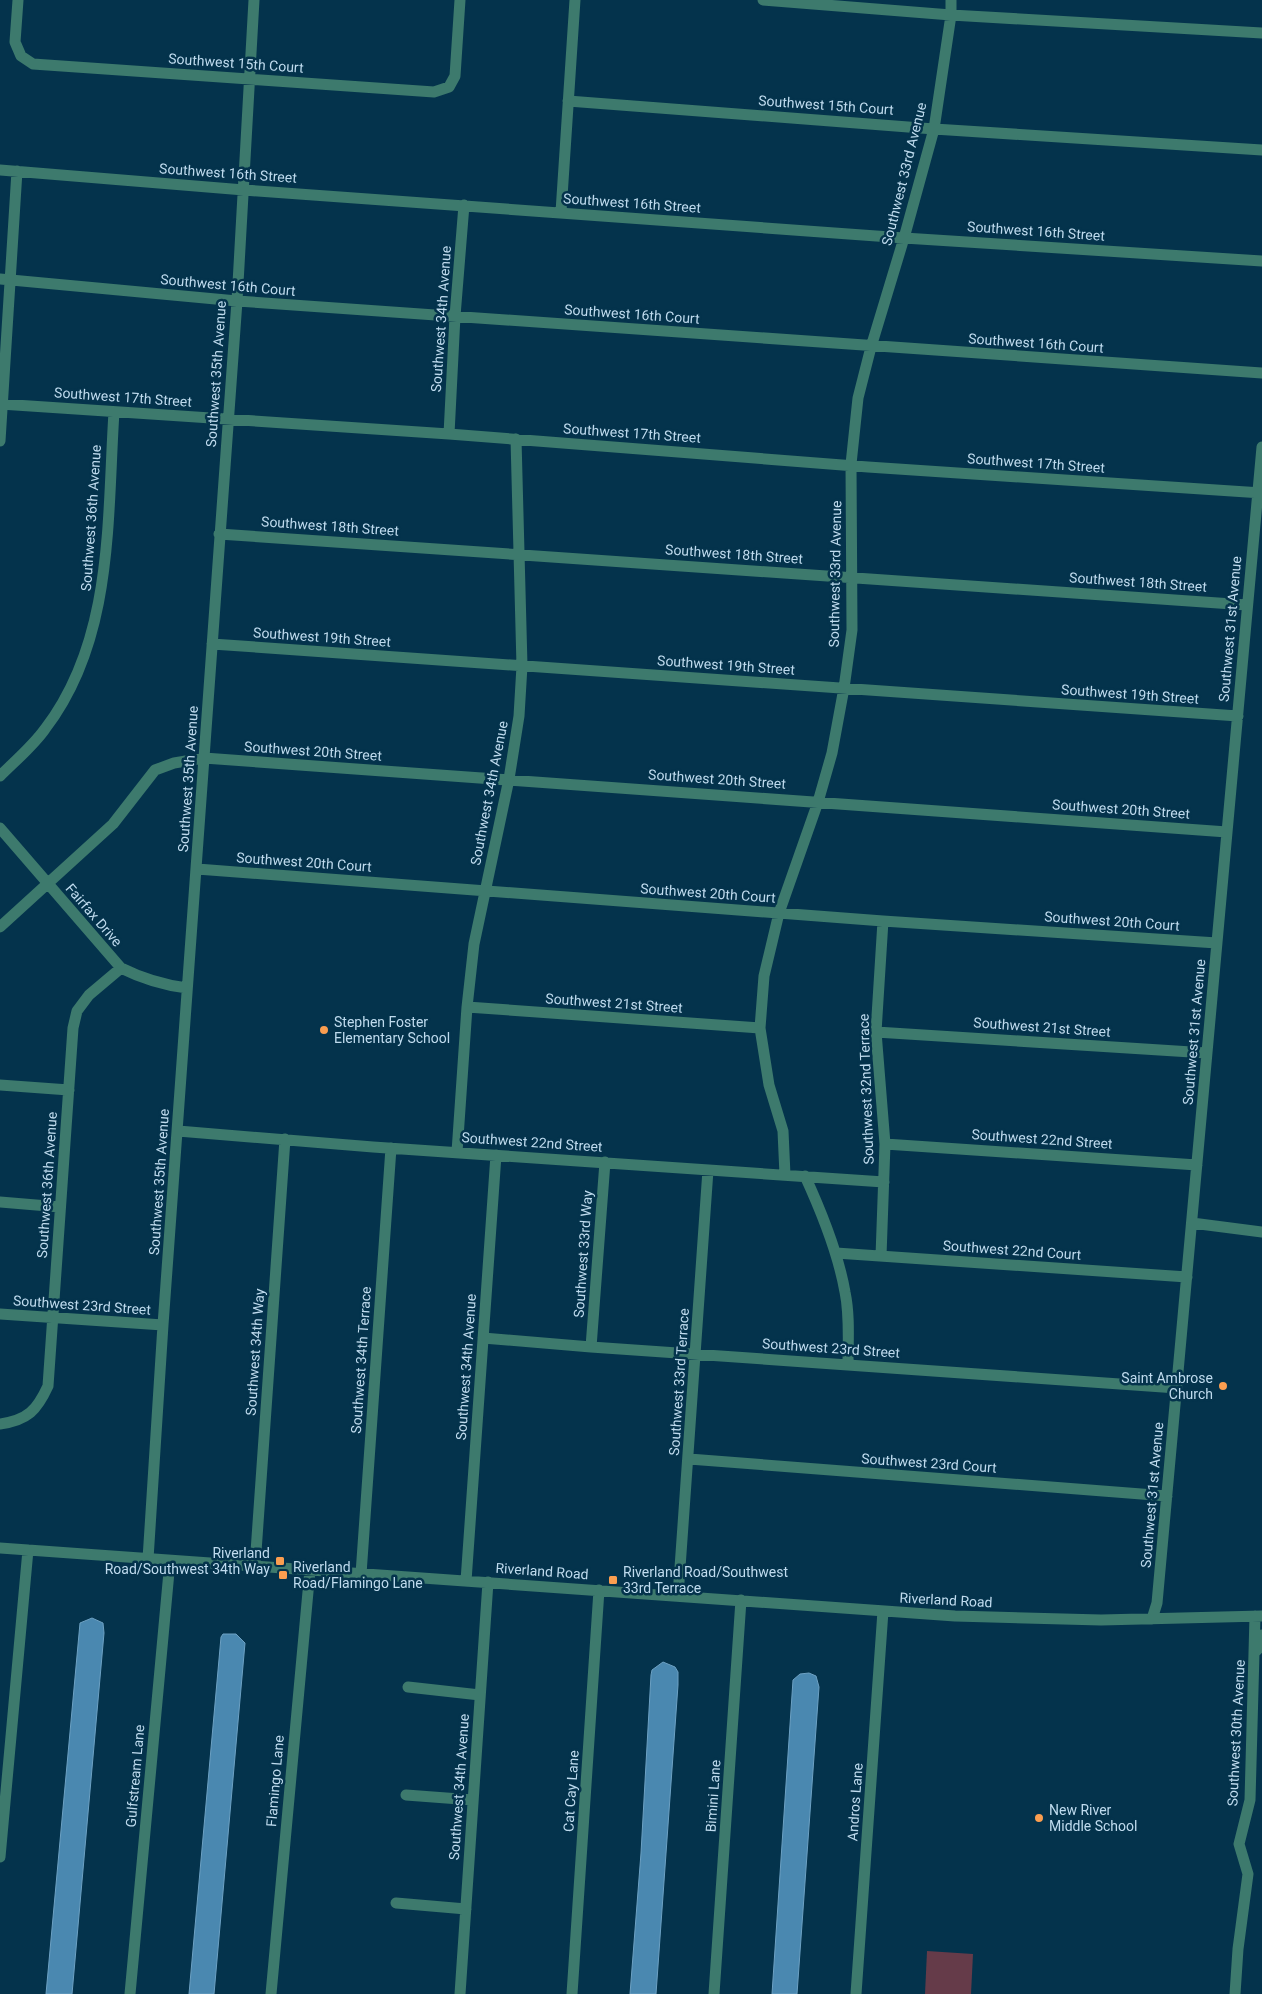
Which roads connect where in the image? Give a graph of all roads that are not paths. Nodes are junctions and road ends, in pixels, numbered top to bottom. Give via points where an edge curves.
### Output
1 (18, 0) edge
2 (254, 0) edge
3 (460, 0) edge
4 (575, 0) edge
5 (763, 0) edge
6 (951, 0) edge
7 (952, 15) junction
8 (1262, 33) edge
9 (249, 79) junction
10 (568, 101) junction
11 (934, 128) junction
12 (1262, 150) edge
13 (0, 170) edge
14 (17, 172) junction
15 (244, 190) junction
16 (464, 205) junction
17 (561, 212) junction
18 (904, 238) junction
19 (1262, 261) edge
20 (5, 279) edge
21 (237, 301) junction
22 (455, 316) junction
23 (870, 347) junction
24 (1262, 373) edge
25 (1, 404) edge
26 (114, 412) junction
27 (228, 419) junction
28 (449, 434) junction
29 (516, 439) junction
30 (0, 441) edge
31 (1262, 447) edge
32 (851, 464) junction
33 (1260, 493) edge
34 (219, 534) junction
35 (520, 554) junction
36 (852, 577) junction
37 (1247, 605) junction
38 (212, 644) junction
39 (522, 666) junction
40 (844, 688) junction
41 (1238, 716) junction
42 (204, 758) junction
43 (0, 776) edge
44 (510, 779) junction
45 (818, 802) junction
46 (0, 828) edge
47 (1227, 832) junction
48 (197, 869) junction
49 (48, 884) junction
50 (485, 891) junction
51 (779, 913) junction
52 (883, 921) junction
53 (0, 927) edge
54 (1217, 942) junction
55 (121, 968) junction
56 (187, 988) junction
57 (467, 1007) junction
58 (760, 1028) junction
59 (876, 1032) junction
60 (1207, 1053) junction
61 (0, 1086) edge
62 (69, 1090) junction
63 (178, 1131) junction
64 (285, 1140) junction
65 (885, 1144) junction
66 (391, 1148) junction
67 (457, 1152) junction
68 (496, 1155) junction
69 (605, 1162) junction
70 (1197, 1165) junction
71 (708, 1170) junction
72 (785, 1175) junction
73 (805, 1176) junction
74 (884, 1182) junction
75 (0, 1202) edge
76 (60, 1207) junction
77 (1192, 1223) junction
78 (1262, 1232) edge
79 (836, 1253) junction
80 (881, 1256) junction
81 (1186, 1277) junction
82 (0, 1314) edge
83 (54, 1318) junction
84 (163, 1325) junction
85 (483, 1338) junction
86 (591, 1347) junction
87 (697, 1354) junction
88 (848, 1365) junction
89 (1177, 1388) junction
90 (0, 1424) edge
91 (689, 1459) junction
92 (1167, 1496) junction
93 (0, 1548) edge
94 (28, 1550) junction
95 (148, 1559) junction
96 (170, 1561) junction
97 (255, 1566) junction
98 (310, 1570) junction
99 (361, 1574) junction
100 (466, 1581) junction
101 (488, 1582) junction
102 (599, 1590) junction
103 (678, 1596) junction
104 (741, 1600) junction
105 (883, 1611) junction
106 (1259, 1616) edge
107 (1152, 1619) junction
108 (1262, 1635) edge
109 (1256, 1651) junction
110 (408, 1687) dead end
111 (480, 1695) junction
112 (406, 1795) dead end
113 (473, 1800) junction
114 (1250, 1800) junction
115 (1262, 1800) edge
116 (0, 1857) edge
117 (396, 1903) dead end
118 (466, 1908) junction
119 (130, 1994) edge
120 (271, 1994) edge
121 (460, 1994) edge
122 (572, 1994) edge
123 (714, 1994) edge
124 (856, 1994) edge
125 (1235, 1994) edge

1 - 9 street, Southwest 15th Court via 15,42 21,56 33,64
2 - 9 street, Southwest 35th Avenue
3 - 9 street, Southwest 15th Court via 455,76 449,87 434,92
4 - 10 street
5 - 7 street
6 - 7 street, Southwest 33rd Avenue
7 - 8 street
7 - 11 street, Southwest 33rd Avenue
9 - 15 street, Southwest 35th Avenue
10 - 11 street, Southwest 15th Court
10 - 17 street
11 - 12 street, Southwest 15th Court
11 - 18 street, Southwest 33rd Avenue
13 - 14 street, Southwest 16th Street
14 - 15 street, Southwest 16th Street
14 - 20 street
15 - 16 street, Southwest 16th Street
15 - 21 street, Southwest 35th Avenue
16 - 17 street, Southwest 16th Street
16 - 22 street, Southwest 34th Avenue
17 - 18 street, Southwest 16th Street
18 - 19 street, Southwest 16th Street
18 - 23 street, Southwest 33rd Avenue
20 - 21 street, Southwest 16th Court
20 - 25 street
21 - 22 street, Southwest 16th Court
21 - 27 street, Southwest 35th Avenue
22 - 23 street, Southwest 16th Court
22 - 28 street, Southwest 34th Avenue
23 - 24 street, Southwest 16th Court
23 - 32 street, Southwest 33rd Avenue via 858,398
25 - 26 street, Southwest 17th Street
25 - 30 street
26 - 27 street, Southwest 17th Street
26 - 43 street, Southwest 36th Avenue via 103,584 91,637 72,685 45,730
27 - 28 street, Southwest 17th Street
27 - 34 street, Southwest 35th Avenue
28 - 29 street, Southwest 17th Street
29 - 32 street, Southwest 17th Street
29 - 35 street, Southwest 34th Avenue
31 - 33 street, Southwest 31st Avenue
32 - 33 street, Southwest 17th Street
32 - 36 street, Southwest 33rd Avenue
33 - 37 street, Southwest 31st Avenue
34 - 35 street, Southwest 18th Street
34 - 38 street, Southwest 35th Avenue
35 - 36 street, Southwest 18th Street
35 - 39 street, Southwest 34th Avenue
36 - 37 street, Southwest 18th Street
36 - 40 street, Southwest 33rd Avenue via 852,630
37 - 41 street, Southwest 31st Avenue
38 - 39 street, Southwest 19th Street
38 - 42 street, Southwest 35th Avenue
39 - 40 street, Southwest 19th Street
39 - 44 street, Southwest 34th Avenue
40 - 41 street, Southwest 19th Street
40 - 45 street, Southwest 33rd Avenue via 832,753
41 - 47 street, Southwest 31st Avenue
42 - 44 street, Southwest 20th Street
42 - 48 street, Southwest 35th Avenue
42 - 49 street via 155,770 113,824
44 - 45 street, Southwest 20th Street
44 - 50 street, Southwest 34th Avenue
45 - 47 street, Southwest 20th Street
45 - 51 street, Southwest 33rd Avenue
46 - 49 street, Fairfax Drive
47 - 54 street, Southwest 31st Avenue
48 - 50 street, Southwest 20th Court
48 - 56 street, Southwest 35th Avenue
49 - 53 street
49 - 55 street, Fairfax Drive
50 - 51 street, Southwest 20th Court
50 - 57 street, Southwest 34th Avenue via 474,944
51 - 52 street, Southwest 20th Court
51 - 58 street, Southwest 33rd Avenue via 764,976
52 - 54 street, Southwest 20th Court
52 - 59 street, Southwest 32nd Terrace
54 - 60 street, Southwest 31st Avenue
55 - 56 street, Fairfax Drive via 160,984
55 - 62 street, Southwest 36th Avenue via 89,995 77,1010
56 - 63 street, Southwest 35th Avenue
57 - 58 street, Southwest 21st Street
57 - 67 street, Southwest 34th Avenue
58 - 72 street, Southwest 33rd Avenue via 769,1085 783,1131
59 - 60 street, Southwest 21st Street
59 - 65 street, Southwest 32nd Terrace
60 - 70 street, Southwest 31st Avenue
61 - 62 street
62 - 76 street, Southwest 36th Avenue
63 - 64 street, Southwest 22nd Street
63 - 84 street, Southwest 35th Avenue
64 - 66 street, Southwest 22nd Street
64 - 97 street, Southwest 34th Way
65 - 70 street, Southwest 22nd Street
65 - 74 street, Southwest 32nd Terrace
66 - 67 street, Southwest 22nd Street
66 - 99 street, Southwest 34th Terrace
67 - 68 street, Southwest 22nd Street
68 - 69 street, Southwest 22nd Street
68 - 85 street, Southwest 34th Avenue
69 - 71 street, Southwest 22nd Street
69 - 86 street, Southwest 33rd Way
70 - 77 street, Southwest 31st Avenue
71 - 72 street, Southwest 22nd Street
71 - 87 street, Southwest 33rd Terrace
72 - 73 street, Southwest 22nd Street
73 - 74 street, Southwest 22nd Street
73 - 79 street
74 - 80 street, Southwest 32nd Terrace
75 - 76 street
76 - 83 street, Southwest 36th Avenue
77 - 78 street
77 - 81 street, Southwest 31st Avenue
79 - 80 street, Southwest 22nd Court
79 - 88 street via 847,1308
80 - 81 street, Southwest 22nd Court
81 - 89 street, Southwest 31st Avenue
82 - 83 street, Southwest 23rd Street
83 - 84 street, Southwest 23rd Street
83 - 90 street, Southwest 36th Avenue via 48,1386 39,1405 14,1422
84 - 95 street, Southwest 35th Avenue
85 - 86 street, Southwest 23rd Street
85 - 100 street, Southwest 34th Avenue
86 - 87 street, Southwest 23rd Street
87 - 88 street, Southwest 23rd Street
87 - 91 street, Southwest 33rd Terrace
88 - 89 street, Southwest 23rd Street
89 - 92 street, Southwest 31st Avenue
91 - 92 street, Southwest 23rd Court
91 - 103 street, Southwest 33rd Terrace
92 - 107 street, Southwest 31st Avenue via 1157,1603
93 - 94 street, Riverland Road
94 - 95 street, Riverland Road
94 - 116 street
95 - 96 street, Riverland Road
96 - 97 street, Riverland Road
96 - 119 street, Gulfstream Lane
97 - 98 street, Riverland Road
98 - 99 street, Riverland Road
98 - 120 street, Flamingo Lane
99 - 100 street, Riverland Road
100 - 101 street, Riverland Road
101 - 102 street, Riverland Road
101 - 111 street, Southwest 34th Avenue
102 - 103 street, Riverland Road
102 - 122 street, Cat Cay Lane
103 - 104 street, Riverland Road
104 - 105 street, Riverland Road
104 - 123 street, Bimini Lane
105 - 107 street, Riverland Road via 1036,1619
105 - 124 street, Andros Lane
106 - 107 street, Riverland Road
106 - 109 street, Southwest 30th Avenue via 1254,1637
108 - 109 street, Southwest 30th Avenue via 1261,1646
109 - 114 street, Southwest 30th Avenue
110 - 111 street
111 - 113 street, Southwest 34th Avenue
112 - 113 street
113 - 118 street, Southwest 34th Avenue
114 - 115 street
114 - 125 street, Southwest 30th Avenue via 1239,1844 1248,1874
117 - 118 street
118 - 121 street, Southwest 34th Avenue

